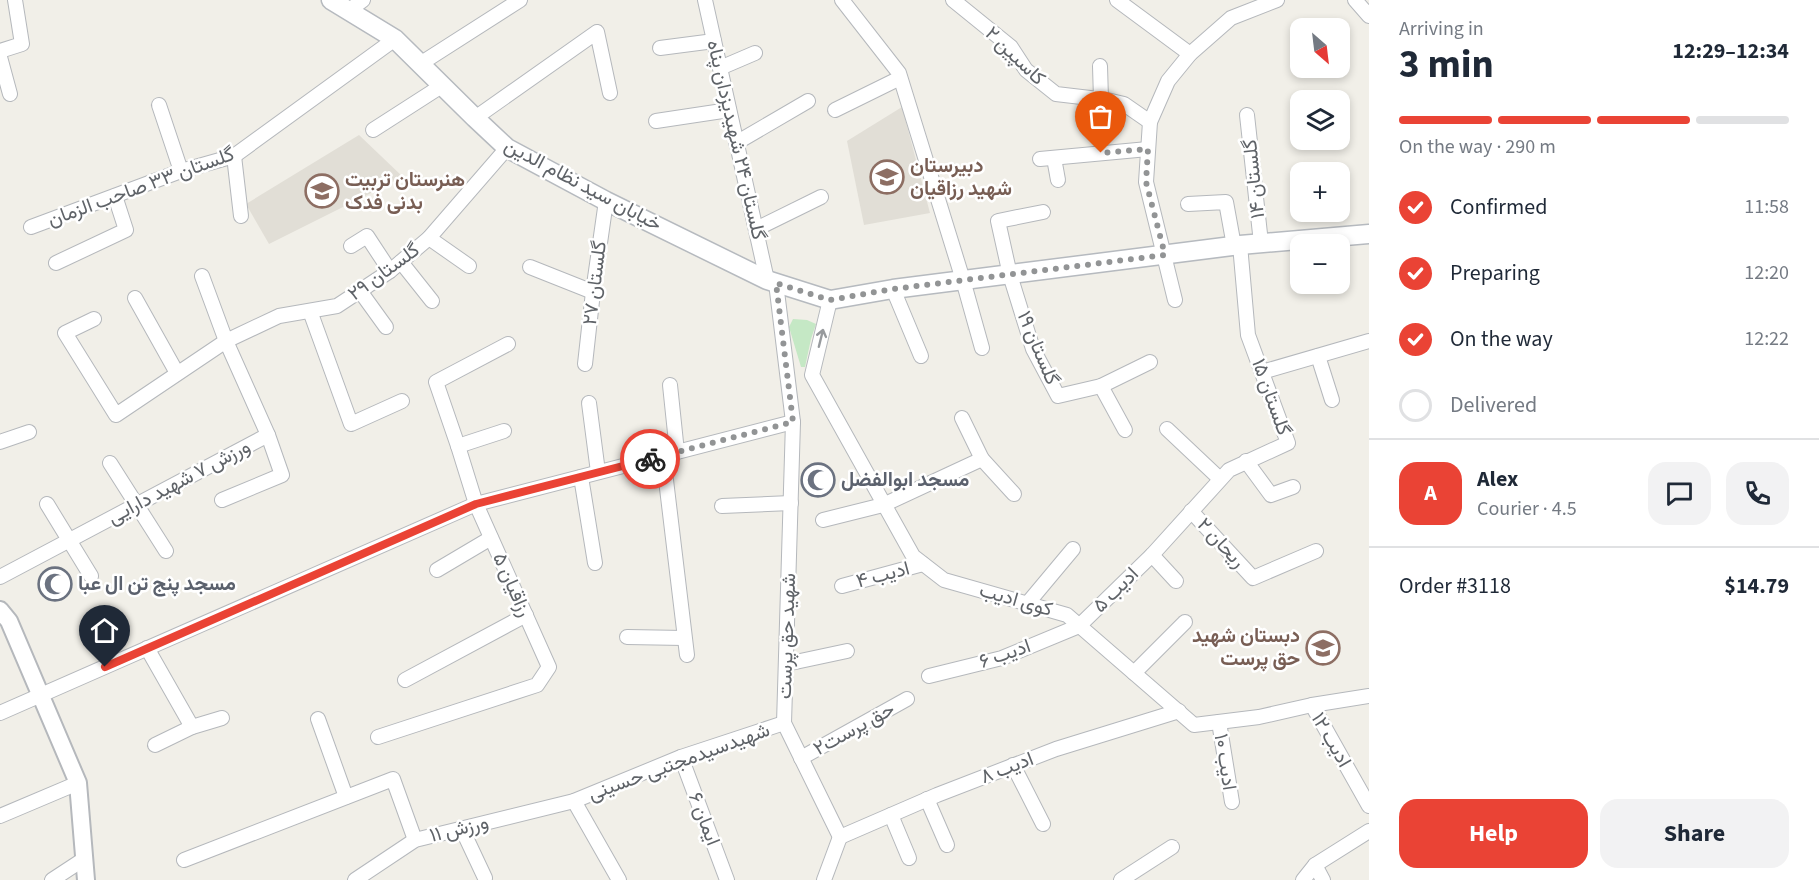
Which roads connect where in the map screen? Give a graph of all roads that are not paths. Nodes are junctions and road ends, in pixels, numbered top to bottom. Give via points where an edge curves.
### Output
1 (15, 0) edge
2 (331, 0) edge
3 (520, 0) edge
4 (705, 0) edge
5 (842, 0) edge
6 (953, 0) edge
7 (1117, 0) edge
8 (1277, 0) edge
9 (1354, 0) edge
10 (356, 5) edge
11 (1369, 16) edge
12 (395, 39) junction
13 (714, 41) junction
14 (660, 48) dead end
15 (0, 51) edge
16 (755, 53) dead end
17 (1190, 54) junction
18 (0, 57) edge
19 (420, 64) junction
20 (1100, 66) dead end
21 (720, 68) junction
22 (900, 78) junction
23 (443, 86) junction
24 (610, 93) dead end
25 (10, 94) dead end
26 (1101, 99) junction
27 (808, 101) dead end
28 (159, 105) dead end
29 (729, 110) junction
30 (835, 110) dead end
31 (1247, 115) dead end
32 (475, 118) junction
33 (656, 121) dead end
34 (1150, 122) junction
35 (373, 130) dead end
36 (736, 143) junction
37 (507, 148) junction
38 (1148, 149) junction
39 (234, 156) junction
40 (181, 171) junction
41 (1058, 180) dead end
42 (115, 196) junction
43 (821, 197) dead end
44 (606, 201) junction
45 (1188, 204) dead end
46 (1043, 212) dead end
47 (241, 216) dead end
48 (31, 227) dead end
49 (756, 230) junction
50 (1369, 234) edge
51 (429, 238) junction
52 (1261, 243) junction
53 (1237, 245) junction
54 (351, 246) dead end
55 (1165, 255) junction
56 (56, 263) dead end
57 (469, 266) dead end
58 (395, 267) junction
59 (530, 267) dead end
60 (1010, 274) junction
61 (202, 276) dead end
62 (963, 280) junction
63 (771, 281) junction
64 (893, 289) junction
65 (360, 291) junction
66 (593, 292) junction
67 (135, 298) dead end
68 (830, 300) junction
69 (1175, 300) dead end
70 (432, 301) dead end
71 (310, 310) junction
72 (94, 319) dead end
73 (386, 327) dead end
74 (226, 341) junction
75 (1369, 342) edge
76 (508, 345) dead end
77 (982, 348) dead end
78 (921, 356) dead end
79 (1318, 356) junction
80 (1150, 362) dead end
81 (585, 364) dead end
82 (1262, 372) junction
83 (177, 373) junction
84 (812, 375) junction
85 (787, 379) junction
86 (670, 385) dead end
87 (1101, 386) junction
88 (1332, 400) dead end
89 (402, 401) dead end
90 (589, 403) dead end
91 (962, 418) dead end
92 (793, 422) junction
93 (1167, 429) dead end
94 (1125, 430) dead end
95 (504, 431) dead end
96 (29, 432) dead end
97 (268, 435) junction
98 (2, 436) edge
99 (458, 446) junction
100 (670, 454) junction
101 (982, 459) junction
102 (1246, 461) junction
103 (110, 463) dead end
104 (598, 472) junction
105 (581, 477) junction
106 (1220, 479) junction
107 (1293, 487) dead end
108 (1014, 494) dead end
109 (222, 500) dead end
110 (791, 503) junction
111 (47, 504) dead end
112 (137, 504) junction
113 (476, 504) junction
114 (884, 505) junction
115 (722, 506) dead end
116 (1191, 511) junction
117 (823, 520) dead end
118 (491, 538) junction
119 (70, 541) junction
120 (1073, 549) dead end
121 (166, 551) dead end
122 (1316, 551) dead end
123 (1152, 555) junction
124 (595, 563) dead end
125 (923, 564) junction
126 (437, 570) dead end
127 (91, 576) dead end
128 (0, 577) edge
129 (1176, 581) dead end
130 (842, 586) dead end
131 (1027, 604) junction
132 (0, 610) edge
133 (525, 615) junction
134 (1185, 622) dead end
135 (1079, 626) junction
136 (627, 637) dead end
137 (684, 638) junction
138 (147, 648) junction
139 (847, 651) dead end
140 (687, 655) dead end
141 (786, 664) junction
142 (1134, 673) junction
143 (929, 676) dead end
144 (405, 680) dead end
145 (41, 695) junction
146 (1369, 696) edge
147 (907, 699) dead end
148 (1312, 705) junction
149 (1179, 711) junction
150 (0, 712) edge
151 (222, 718) dead end
152 (318, 719) dead end
153 (1219, 722) junction
154 (784, 723) junction
155 (192, 727) junction
156 (378, 737) dead end
157 (155, 745) dead end
158 (681, 757) junction
159 (801, 758) junction
160 (1013, 765) junction
161 (78, 783) junction
162 (346, 797) junction
163 (927, 799) junction
164 (574, 801) junction
165 (1232, 802) dead end
166 (1369, 806) edge
167 (891, 815) junction
168 (0, 816) edge
169 (1043, 824) dead end
170 (462, 829) junction
171 (1369, 831) edge
172 (840, 837) junction
173 (415, 840) junction
174 (947, 844) dead end
175 (1172, 848) dead end
176 (909, 858) dead end
177 (84, 859) junction
178 (184, 860) dead end
179 (1315, 865) junction
180 (485, 878) dead end
181 (52, 880) edge
182 (86, 880) edge
183 (355, 880) edge
184 (619, 880) edge
185 (727, 880) edge
186 (824, 880) edge
187 (1121, 880) edge
188 (1303, 880) edge
189 (1323, 880) edge

1 - 15 street via 22,44
2 - 10 main road, خیابان سید نظام الدین
3 - 19 street
4 - 13 street, گلستان ۲۴ شهیدیزدان پناه
5 - 22 street
6 - 26 street, کاسپین ۲ via 1011,47 1026,70 1056,94
7 - 17 street
8 - 17 street via 1231,18
9 - 11 street
10 - 12 main road, خیابان سید نظام الدین
12 - 19 main road, خیابان سید نظام الدین
12 - 39 street, گلستان ۳۳ صاحب الزمان
13 - 14 street
13 - 21 street, گلستان ۲۴ شهیدیزدان پناه
16 - 21 street
17 - 34 street via 1168,81
18 - 25 street
19 - 23 main road, خیابان سید نظام الدین
20 - 26 street
21 - 29 street, گلستان ۲۴ شهیدیزدان پناه
22 - 30 street
22 - 62 street
23 - 32 main road, خیابان سید نظام الدین
23 - 35 street
24 - 32 street via 597,32
26 - 34 street, کاسپین ۲ via 1124,104
27 - 36 street
28 - 40 street
29 - 33 street
29 - 36 street, گلستان ۲۴ شهیدیزدان پناه
31 - 52 street, گلستان ۱۴
32 - 37 main road, خیابان سید نظام الدین
34 - 38 street
36 - 49 street, گلستان ۲۴ شهیدیزدان پناه
37 - 44 main road, خیابان سید نظام الدین
37 - 51 street, گلستان ۲۹
38 - 41 street via 1047,158
38 - 55 street via 1146,182
39 - 40 street, گلستان ۳۳ صاحب الزمان
39 - 47 street
40 - 42 street, گلستان ۳۳ صاحب الزمان
42 - 48 street, گلستان ۳۳ صاحب الزمان
42 - 56 street via 126,230
43 - 49 street
44 - 63 main road, خیابان سید نظام الدین
44 - 66 street, گلستان ۲۷
45 - 53 street, گلستان ۱۵ via 1226,202
46 - 60 street via 998,221
49 - 63 street, گلستان ۲۴ شهیدیزدان پناه
50 - 52 main road
51 - 57 street
51 - 58 street, گلستان ۲۹
52 - 53 main road
53 - 55 main road
53 - 82 street, گلستان ۱۵ via 1248,335
54 - 58 street via 367,236
55 - 60 main road
55 - 69 street
58 - 65 street, گلستان ۲۹
58 - 70 street
59 - 66 street
60 - 62 main road
60 - 87 street, گلستان ۱۹ via 1034,349 1058,396
61 - 74 street, ورزش ۷ شهید دارایی
62 - 64 main road
62 - 77 street
63 - 68 main road, خیابان سید نظام الدین
63 - 85 street, گلستان ۲۴ شهیدیزدان پناه
64 - 68 main road
64 - 78 street
65 - 71 street, گلستان ۲۹ via 337,306
65 - 73 street
66 - 81 street, گلستان ۲۷
67 - 83 street
84 -> 68 street
71 - 74 street, گلستان ۲۹ via 279,316
71 - 89 street via 351,424
72 - 83 street, گلستان ۲۹ via 65,333 116,415
74 - 83 street, گلستان ۲۹
74 - 97 street, ورزش ۷ شهید دارایی
75 - 79 street
76 - 99 street, رزاقیان ۵ via 436,382
79 - 82 street
79 - 88 street
80 - 87 street, گلستان ۱۹
82 - 102 street, گلستان ۱۵ via 1288,443
84 - 85 street
84 - 114 street, کوی ادیب
85 - 92 street, شهید حق پرست
86 - 100 street
87 - 94 street
90 - 104 street
91 - 101 street
92 - 100 street
92 - 110 street, شهید حق پرست
93 - 106 street
95 - 99 street
96 - 98 street
97 - 109 street via 282,475
97 - 112 street, ورزش ۷ شهید دارایی
99 - 113 street, رزاقیان ۵
100 - 104 street
100 - 137 street
101 - 108 street
101 - 114 street
102 - 106 street, گلستان ۱۵
102 - 107 street via 1271,495
103 - 112 street
104 - 105 street
105 - 113 street
105 - 124 street
106 - 116 street, گلستان ۱۵
110 - 115 street
110 - 141 street, شهید حق پرست
111 - 119 street
112 - 119 street, ورزش ۷ شهید دارایی
112 - 121 street
113 - 118 street, رزاقیان ۵
113 - 138 street
114 - 117 street
114 - 125 street, کوی ادیب via 913,556
116 - 122 street, ریحان ۲ via 1253,578
116 - 123 street, گلستان ۱۵
118 - 126 street
118 - 133 street, رزاقیان ۵
119 - 127 street
119 - 128 street, ورزش ۷ شهید دارایی
120 - 131 street
123 - 129 street
123 - 135 street, ادیب ۵
125 - 130 street, ادیب ۴
125 - 131 street, کوی ادیب via 944,579
131 - 135 street, کوی ادیب via 1067,615
132 - 145 street via 9,621
133 - 144 street
133 - 156 street, رزاقیان ۵ via 549,667 537,685
134 - 142 street
135 - 142 street, کوی ادیب
135 - 143 street, ادیب ۶ via 1002,658
136 - 137 street
137 - 140 street
138 - 145 street
138 - 155 street
139 - 141 street
141 - 154 street, شهید حق پرست
142 - 149 street, کوی ادیب
145 - 150 street
145 - 161 street
146 - 148 street, کوی ادیب
147 - 159 street, حق پرست۲
148 - 153 street, کوی ادیب
148 - 166 street, ادیب ۱۲
149 - 153 street, کوی ادیب via 1194,725
149 - 160 street, ادیب ۸
151 - 155 street
152 - 162 street
153 - 165 street, ادیب ۱۰
154 - 158 street, شهیدسیدمجتبی حسینی
154 - 159 street, شهید حق پرست
155 - 157 street
158 - 164 street, شهیدسیدمجتبی حسینی
158 - 185 street, ایمان ۶
159 - 172 street, شهید حق پرست
160 - 163 street, ادیب ۸
160 - 169 street
161 - 168 street
161 - 177 street
162 - 173 street via 393,779
162 - 178 street
163 - 167 street, ادیب ۸
163 - 174 street
164 - 170 street, ورزش ۱۱
164 - 184 street
167 - 172 street, ادیب ۸
167 - 176 street
170 - 173 street, ورزش ۱۱
170 - 180 street
171 - 179 street
172 - 186 street
173 - 183 street, ورزش ۱۱
175 - 187 street
177 - 181 street
177 - 182 street
179 - 188 street
179 - 189 street

